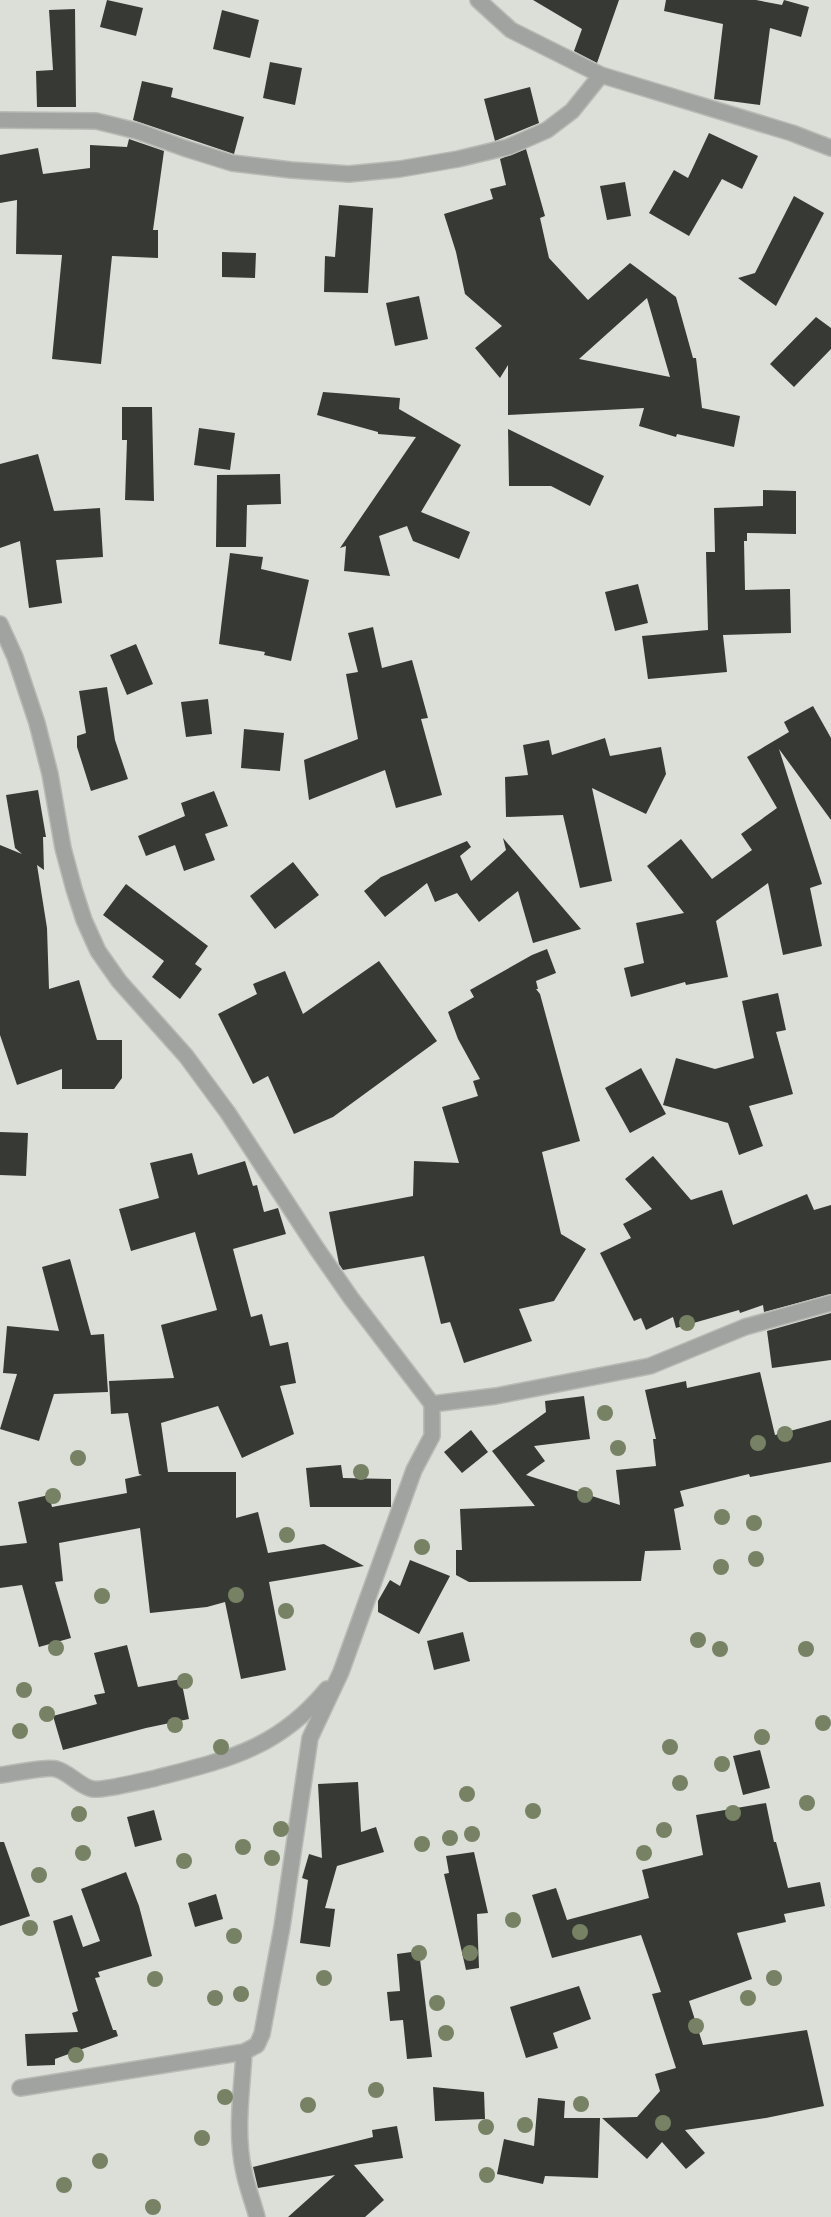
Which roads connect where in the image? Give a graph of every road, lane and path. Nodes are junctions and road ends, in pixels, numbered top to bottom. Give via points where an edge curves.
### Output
1 (478, 0) edge
2 (601, 75) junction
3 (0, 120) edge
4 (831, 148) edge
5 (0, 624) edge
6 (831, 1303) edge
7 (432, 1404) junction
8 (341, 1672) junction
9 (0, 1775) edge
10 (244, 2052) junction
11 (20, 2088) dead end
12 (258, 2217) edge

1 - 2 street via 511,30
2 - 3 street via 572,111 547,130 508,147 429,164 349,174 232,162 138,130 96,121
2 - 4 street
5 - 7 street via 37,723 63,848 84,920 98,951 228,1113 339,1282
6 - 7 street via 745,1327 650,1366 496,1396
7 - 8 street via 432,1436 414,1470
8 - 9 street via 296,1722 265,1743 230,1758 139,1782 92,1789 55,1768
8 - 10 street via 310,1738 282,1927 262,2034 257,2045
10 - 11 street
10 - 12 street via 240,2148

